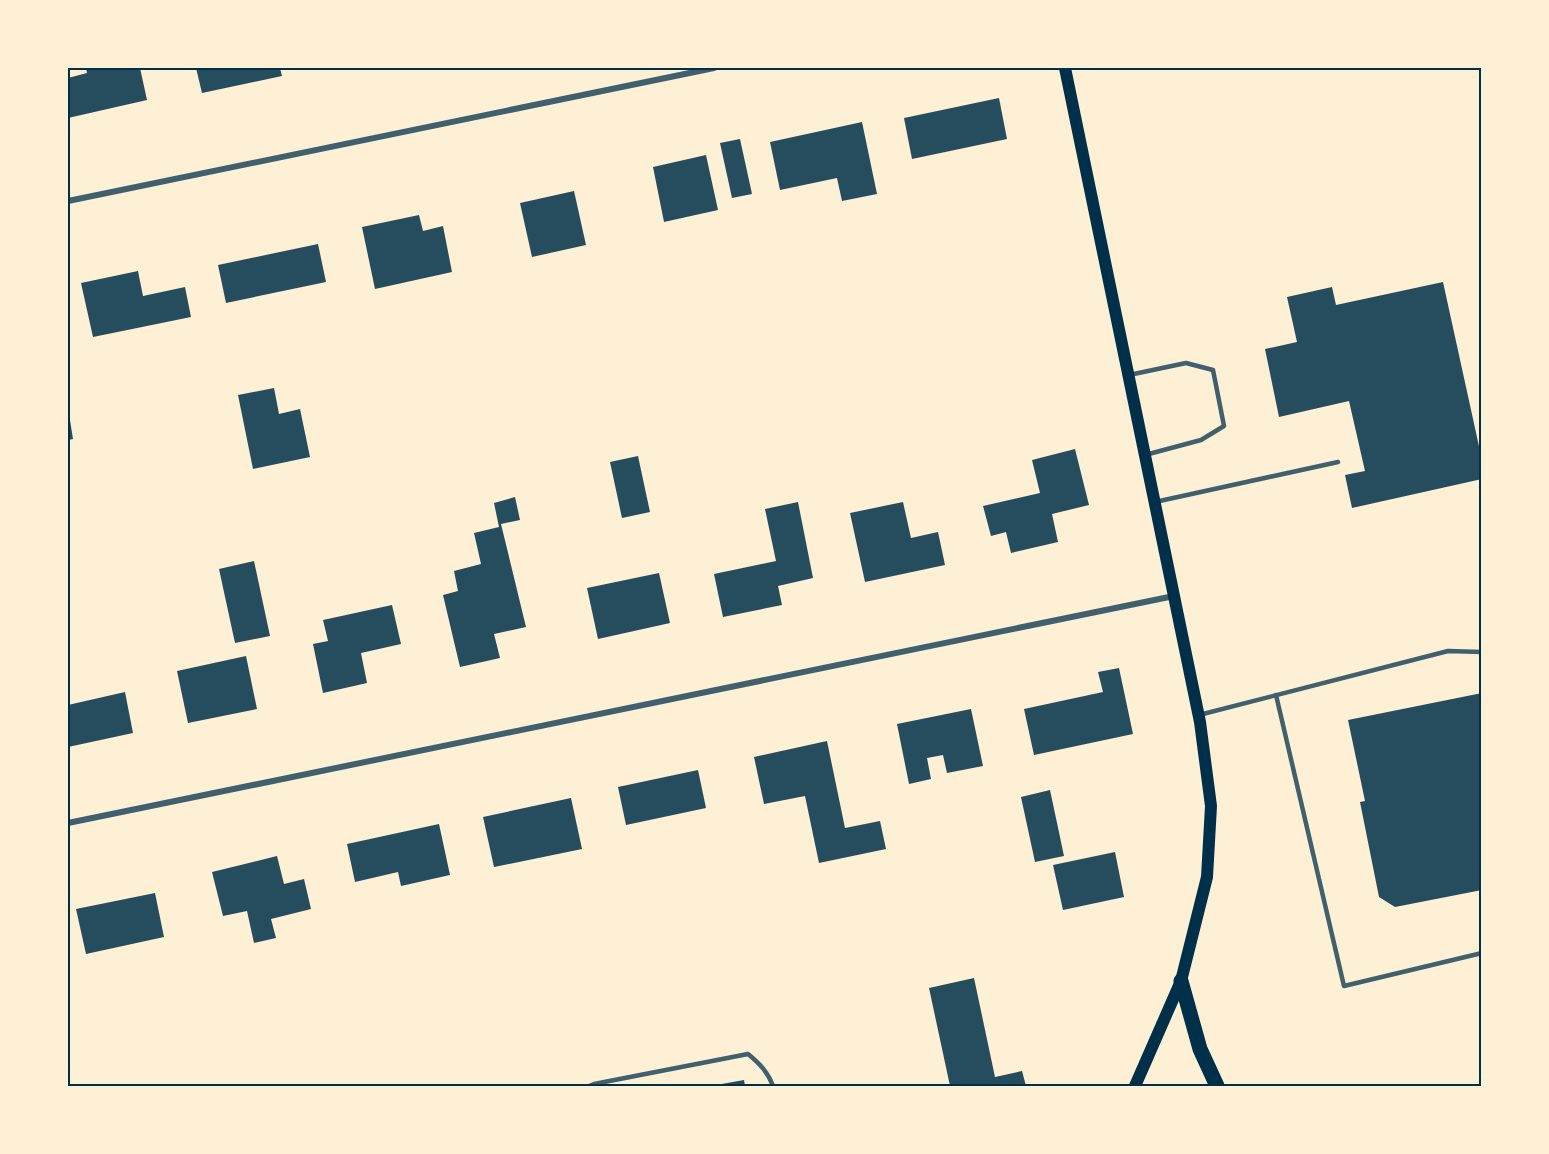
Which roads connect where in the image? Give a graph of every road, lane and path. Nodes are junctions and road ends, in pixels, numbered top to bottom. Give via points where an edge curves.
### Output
1 (714, 68) edge
2 (1065, 68) edge
3 (68, 201) edge
4 (1128, 375) junction
5 (1145, 455) junction
6 (1338, 462) dead end
7 (1155, 502) junction
8 (1174, 596) junction
9 (1482, 652) edge
10 (1276, 696) junction
11 (1199, 715) junction
12 (68, 823) edge
13 (1482, 953) edge
14 (1181, 981) junction
15 (589, 1086) edge
16 (773, 1086) edge
17 (1135, 1086) edge
18 (1217, 1086) edge

1 - 3 street
2 - 4 main road
4 - 5 main road
4 - 5 lane via 1186,363 1212,370 1222,415 1224,426 1200,440
5 - 7 main road
6 - 7 lane
7 - 8 main road
8 - 11 main road
8 - 12 street
9 - 10 lane via 1448,651
10 - 11 lane
10 - 13 lane via 1344,986
11 - 14 main road via 1211,806 1207,877
14 - 17 main road
14 - 18 main road via 1200,1049
15 - 16 lane via 748,1054 761,1064

